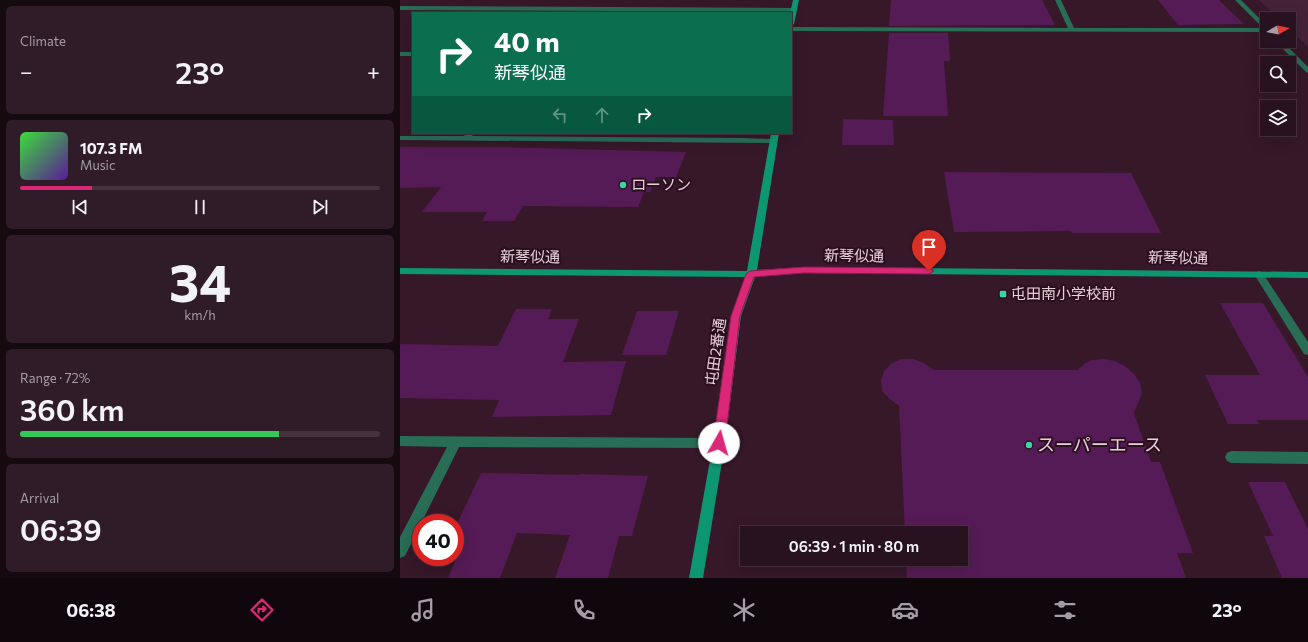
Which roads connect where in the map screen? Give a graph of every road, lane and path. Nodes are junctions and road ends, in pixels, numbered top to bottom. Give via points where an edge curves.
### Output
1 (575, 0) edge
2 (796, 0) edge
3 (1058, 0) edge
4 (1238, 0) edge
5 (400, 8) edge
6 (794, 10) junction
7 (566, 11) edge
8 (792, 19) edge
9 (1260, 23) edge
10 (792, 29) edge
11 (1072, 30) junction
12 (1260, 30) edge
13 (1285, 48) edge
14 (400, 54) edge
15 (412, 54) edge
16 (1308, 71) edge
17 (468, 136) edge
18 (774, 137) edge
19 (400, 138) edge
20 (400, 271) edge
21 (750, 274) junction
22 (1259, 274) junction
23 (1308, 276) edge
24 (1308, 351) edge
25 (400, 441) edge
26 (456, 441) junction
27 (719, 443) junction
28 (1231, 457) dead end
29 (1308, 458) edge
30 (400, 551) edge
31 (696, 578) edge

1 - 7 street
2 - 6 street
3 - 11 street
4 - 9 street
5 - 7 street
6 - 7 street
6 - 8 street
10 - 11 street
11 - 12 street
13 - 16 street
14 - 15 street
17 - 18 street via 743,140
17 - 19 street
18 - 21 street, 屯田2番通
20 - 21 street, 新琴似通
21 - 22 street, 新琴似通 via 804,270
21 - 27 street, 屯田2番通 via 736,316
22 - 23 street, 新琴似通
22 - 24 street
25 - 26 street
26 - 27 street
26 - 30 street
27 - 31 street, 屯田2番通
28 - 29 street

